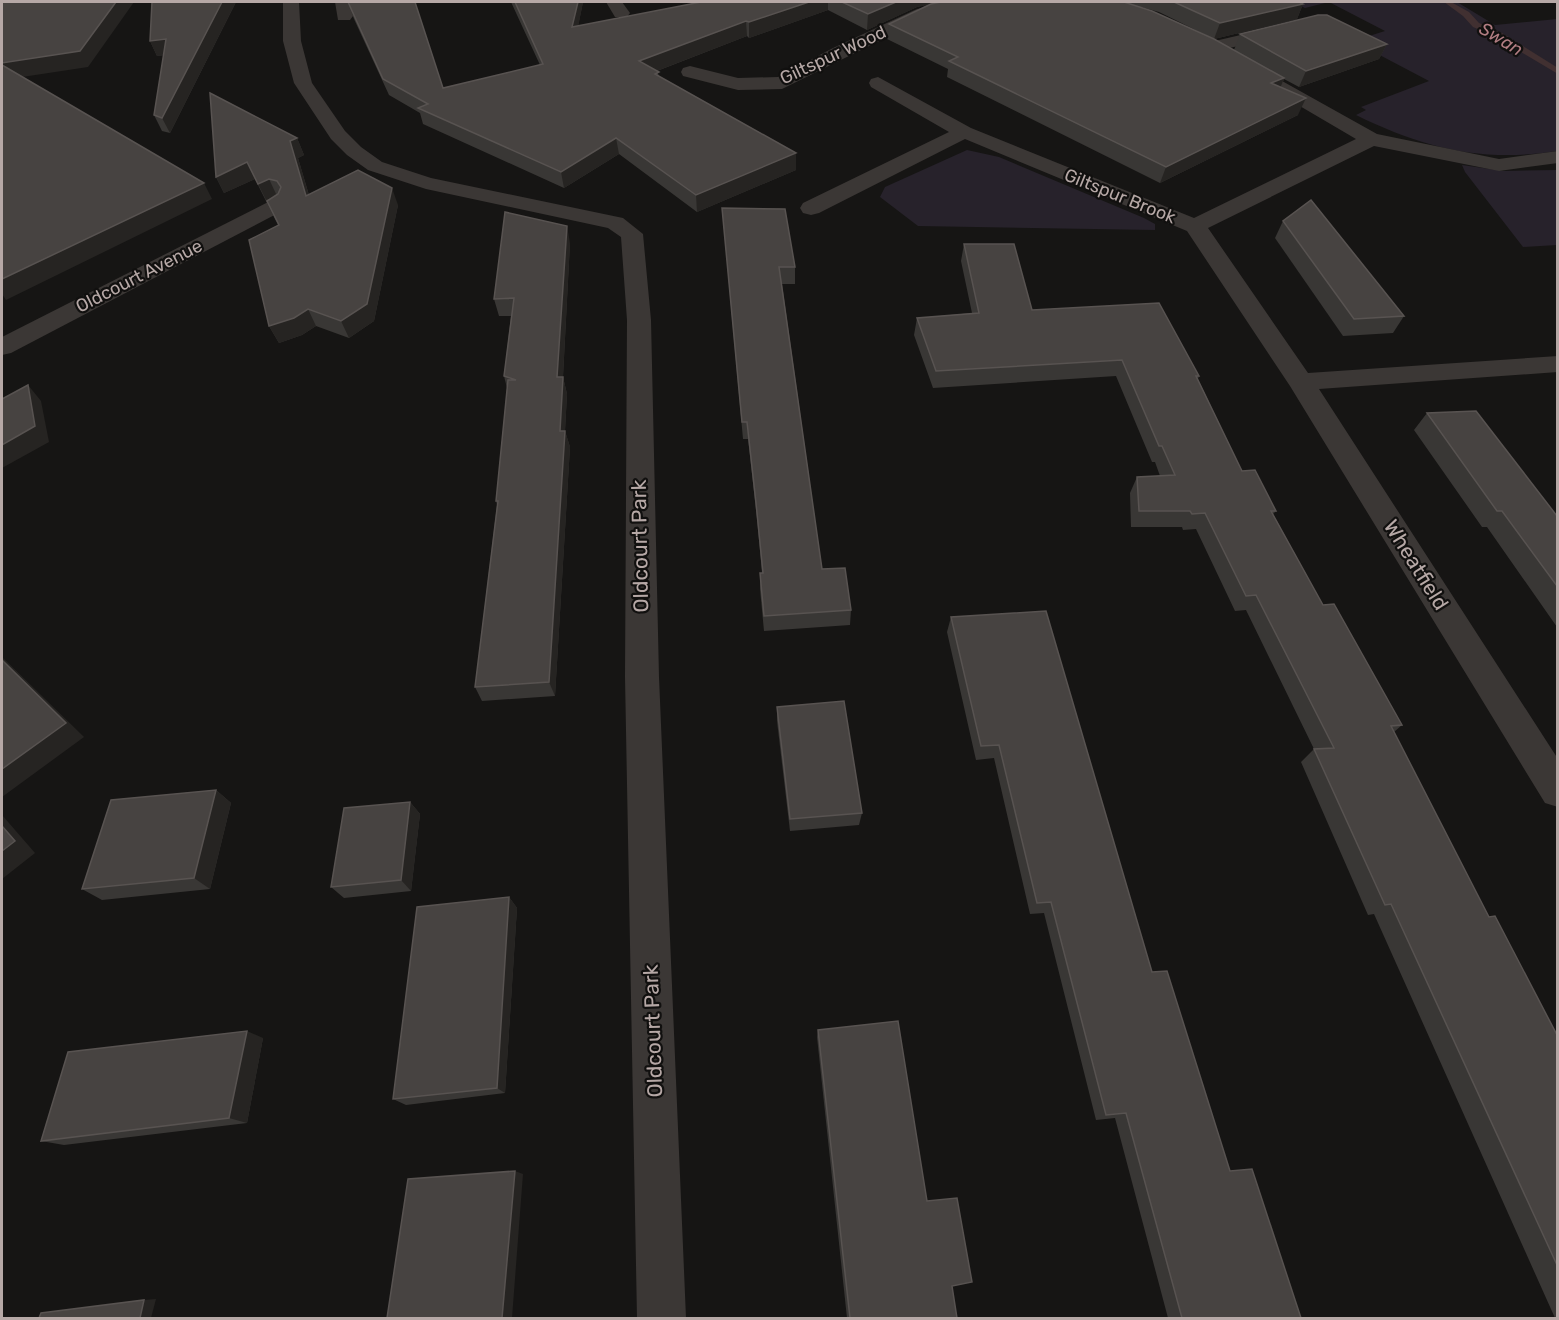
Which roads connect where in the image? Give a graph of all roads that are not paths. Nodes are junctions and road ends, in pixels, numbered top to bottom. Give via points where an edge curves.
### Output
1 (291, 2) edge
2 (974, 2) edge
3 (1300, 26) edge
4 (1192, 38) edge
5 (1212, 47) junction
6 (1232, 59) edge
7 (1251, 70) edge
8 (690, 72) dead end
9 (878, 82) dead end
10 (964, 132) junction
11 (1371, 139) junction
12 (1557, 157) edge
13 (276, 205) edge
14 (811, 208) dead end
15 (1195, 226) junction
16 (2, 347) edge
17 (1557, 364) edge
18 (1301, 382) junction
19 (1544, 747) edge
20 (1557, 790) edge
21 (662, 1318) edge

1 - 21 street, Oldcourt Park via 292,41 303,82 338,135 375,166 426,183 615,223 632,234 639,320 642,677
2 - 8 street, Giltspur Wood via 923,13 782,83 738,84
3 - 5 street
4 - 5 street
5 - 6 street
7 - 11 street
9 - 10 street, Giltspur Brook
10 - 14 street
10 - 15 street, Giltspur Brook
11 - 12 street via 1499,165
11 - 15 street, Giltspur Brook
13 - 16 street, Oldcourt Avenue
15 - 18 street, Wheatfield
17 - 18 street
18 - 19 street, Wheatfield
19 - 20 street, Wheatfield

